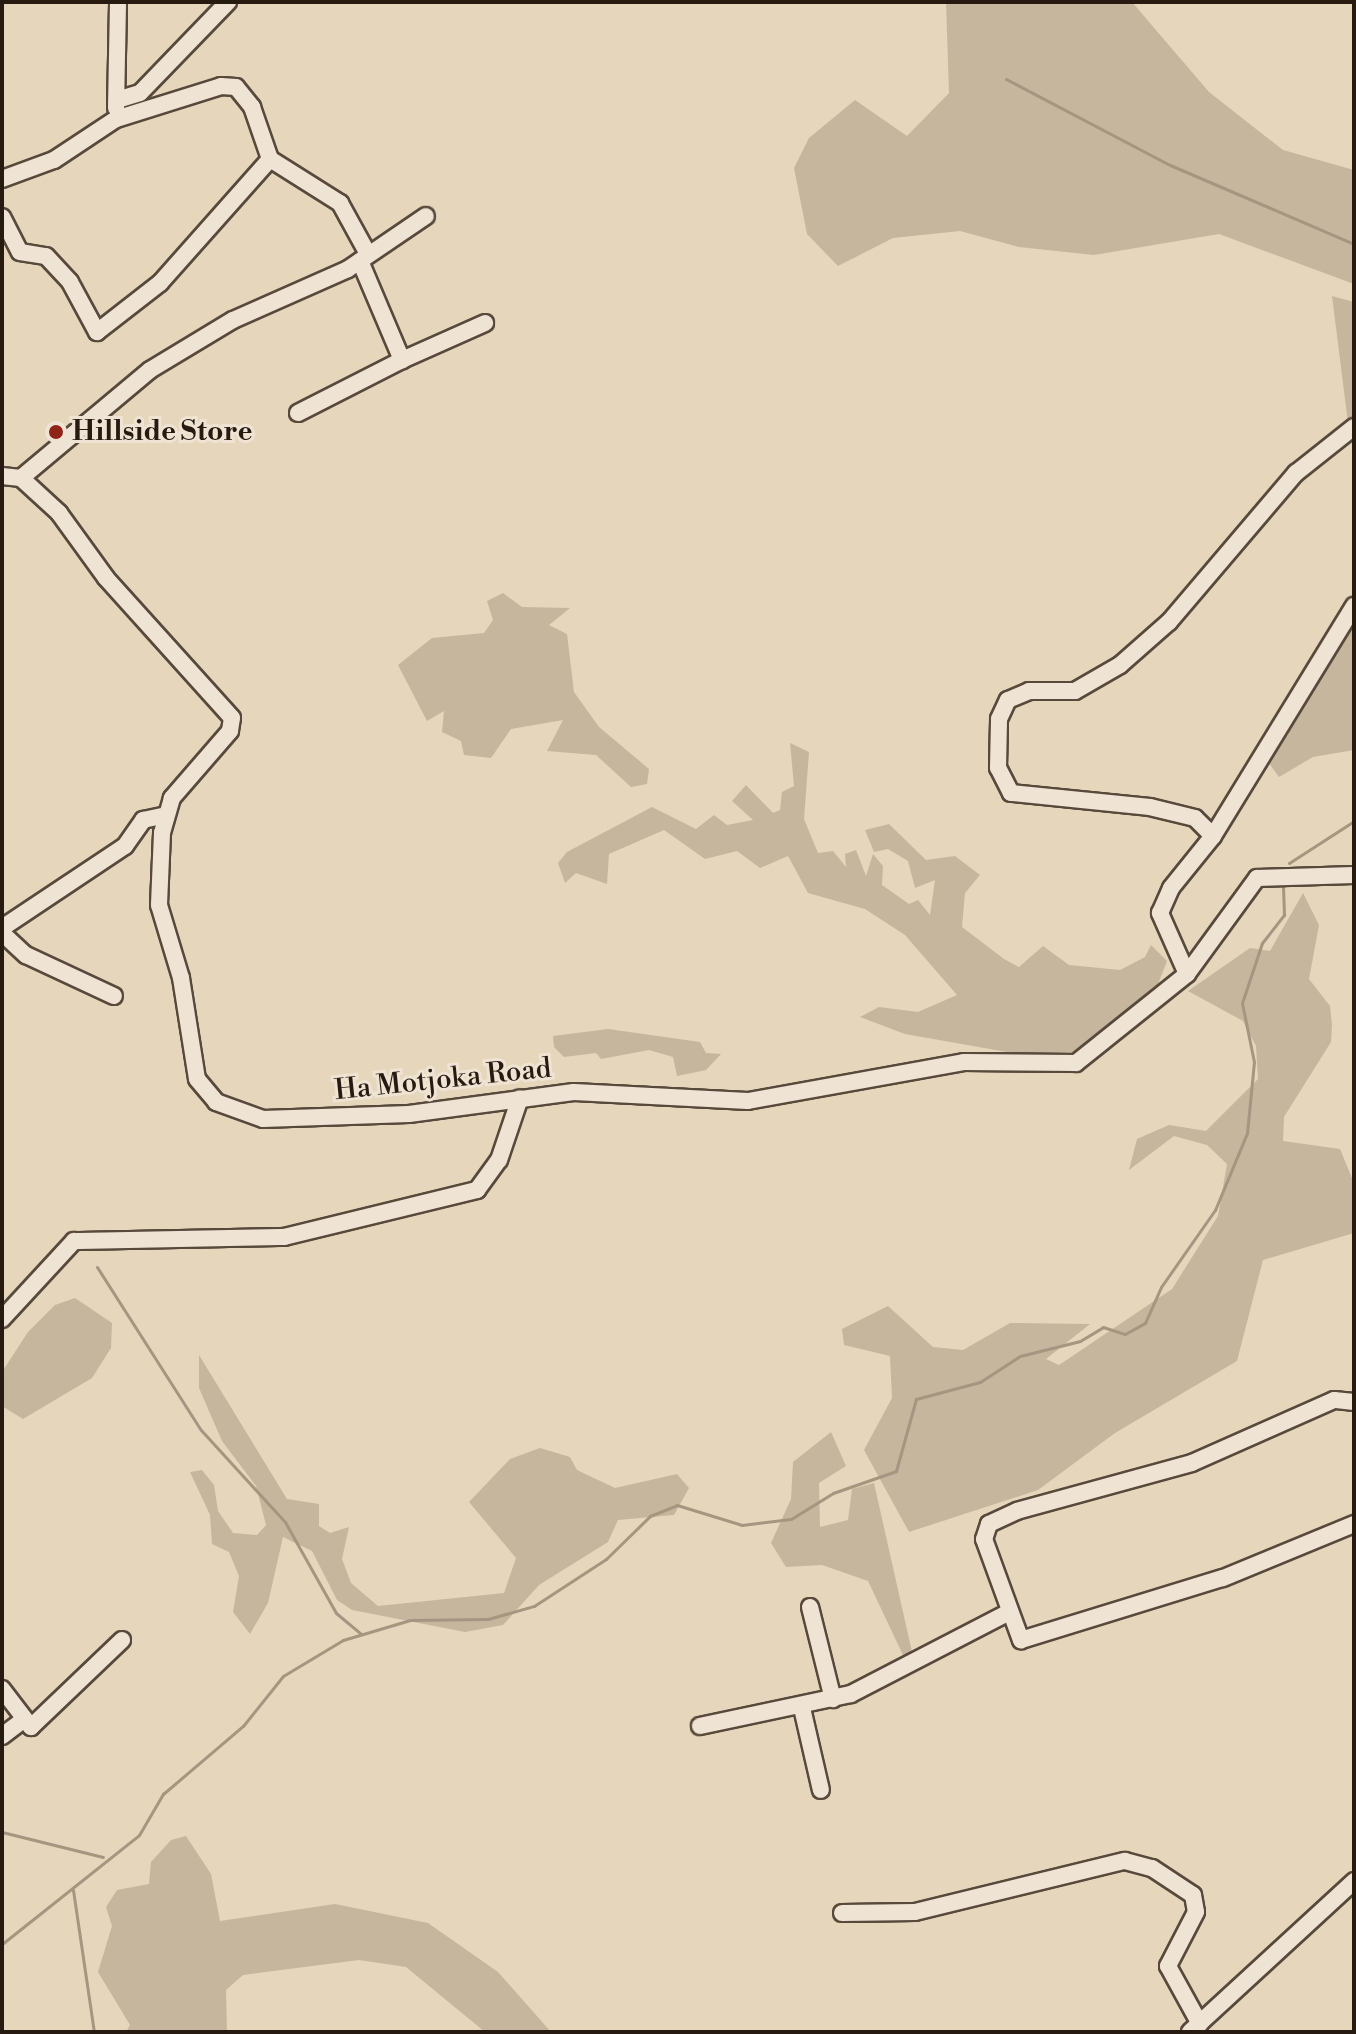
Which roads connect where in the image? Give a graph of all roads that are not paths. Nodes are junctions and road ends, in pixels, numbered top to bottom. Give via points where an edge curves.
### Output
1 (118, 2) edge
2 (228, 2) edge
3 (117, 100) junction
4 (116, 119) junction
5 (270, 159) junction
6 (2, 179) edge
7 (426, 216) dead end
8 (2, 217) edge
9 (364, 258) junction
10 (485, 323) dead end
11 (402, 360) junction
12 (298, 413) dead end
13 (1354, 427) edge
14 (2, 476) edge
15 (21, 478) junction
16 (1354, 606) edge
17 (166, 815) junction
18 (1213, 836) junction
19 (1354, 875) edge
20 (2, 930) edge
21 (1187, 974) junction
22 (114, 996) dead end
23 (520, 1098) junction
24 (2, 1319) edge
25 (1354, 1402) edge
26 (1354, 1524) edge
27 (810, 1607) dead end
28 (1007, 1613) junction
29 (122, 1640) dead end
30 (2, 1689) edge
31 (833, 1699) junction
32 (802, 1708) junction
33 (23, 1720) junction
34 (700, 1726) dead end
35 (2, 1736) edge
36 (821, 1790) dead end
37 (1354, 1881) edge
38 (842, 1913) dead end
39 (1195, 2028) edge

1 - 3 street
2 - 3 street via 140,93
3 - 4 street
4 - 5 street via 207,89 236,87
4 - 6 street via 54,160
5 - 8 street via 160,283 97,332 70,282 46,256 20,252
5 - 9 street via 340,203
7 - 9 street
9 - 11 street
9 - 15 street via 233,320 150,370
10 - 11 street
11 - 12 street
13 - 18 street via 1296,473 1169,622 1120,665 1075,691 1029,691 1008,700 999,719 998,768 1011,793 1150,807 1195,818
14 - 15 street
15 - 17 street, Ha Motjoka Road via 232,718 230,731 179,785
16 - 18 street
17 - 20 street via 143,820 125,846
17 - 23 street, Ha Motjoka Road via 159,905 181,978 191,1065 216,1102 263,1119 343,1118
18 - 21 street via 1171,888 1160,913
19 - 21 street, Ha Motjoka Road via 1257,878
20 - 22 street via 26,955
21 - 23 street, Ha Motjoka Road via 1076,1063 979,1060 748,1101 604,1092
23 - 24 street via 499,1160 477,1190 284,1237 74,1241
25 - 28 street via 1334,1400 1192,1463 989,1524 984,1539
26 - 28 street via 1223,1578 1021,1640
27 - 31 street
28 - 31 street
29 - 33 street via 44,1720 31,1727
30 - 33 street
31 - 32 street
32 - 34 street
32 - 36 street
33 - 35 street
37 - 39 street
38 - 39 street via 915,1912 1125,1861 1152,1868 1193,1895 1196,1912 1168,1966

